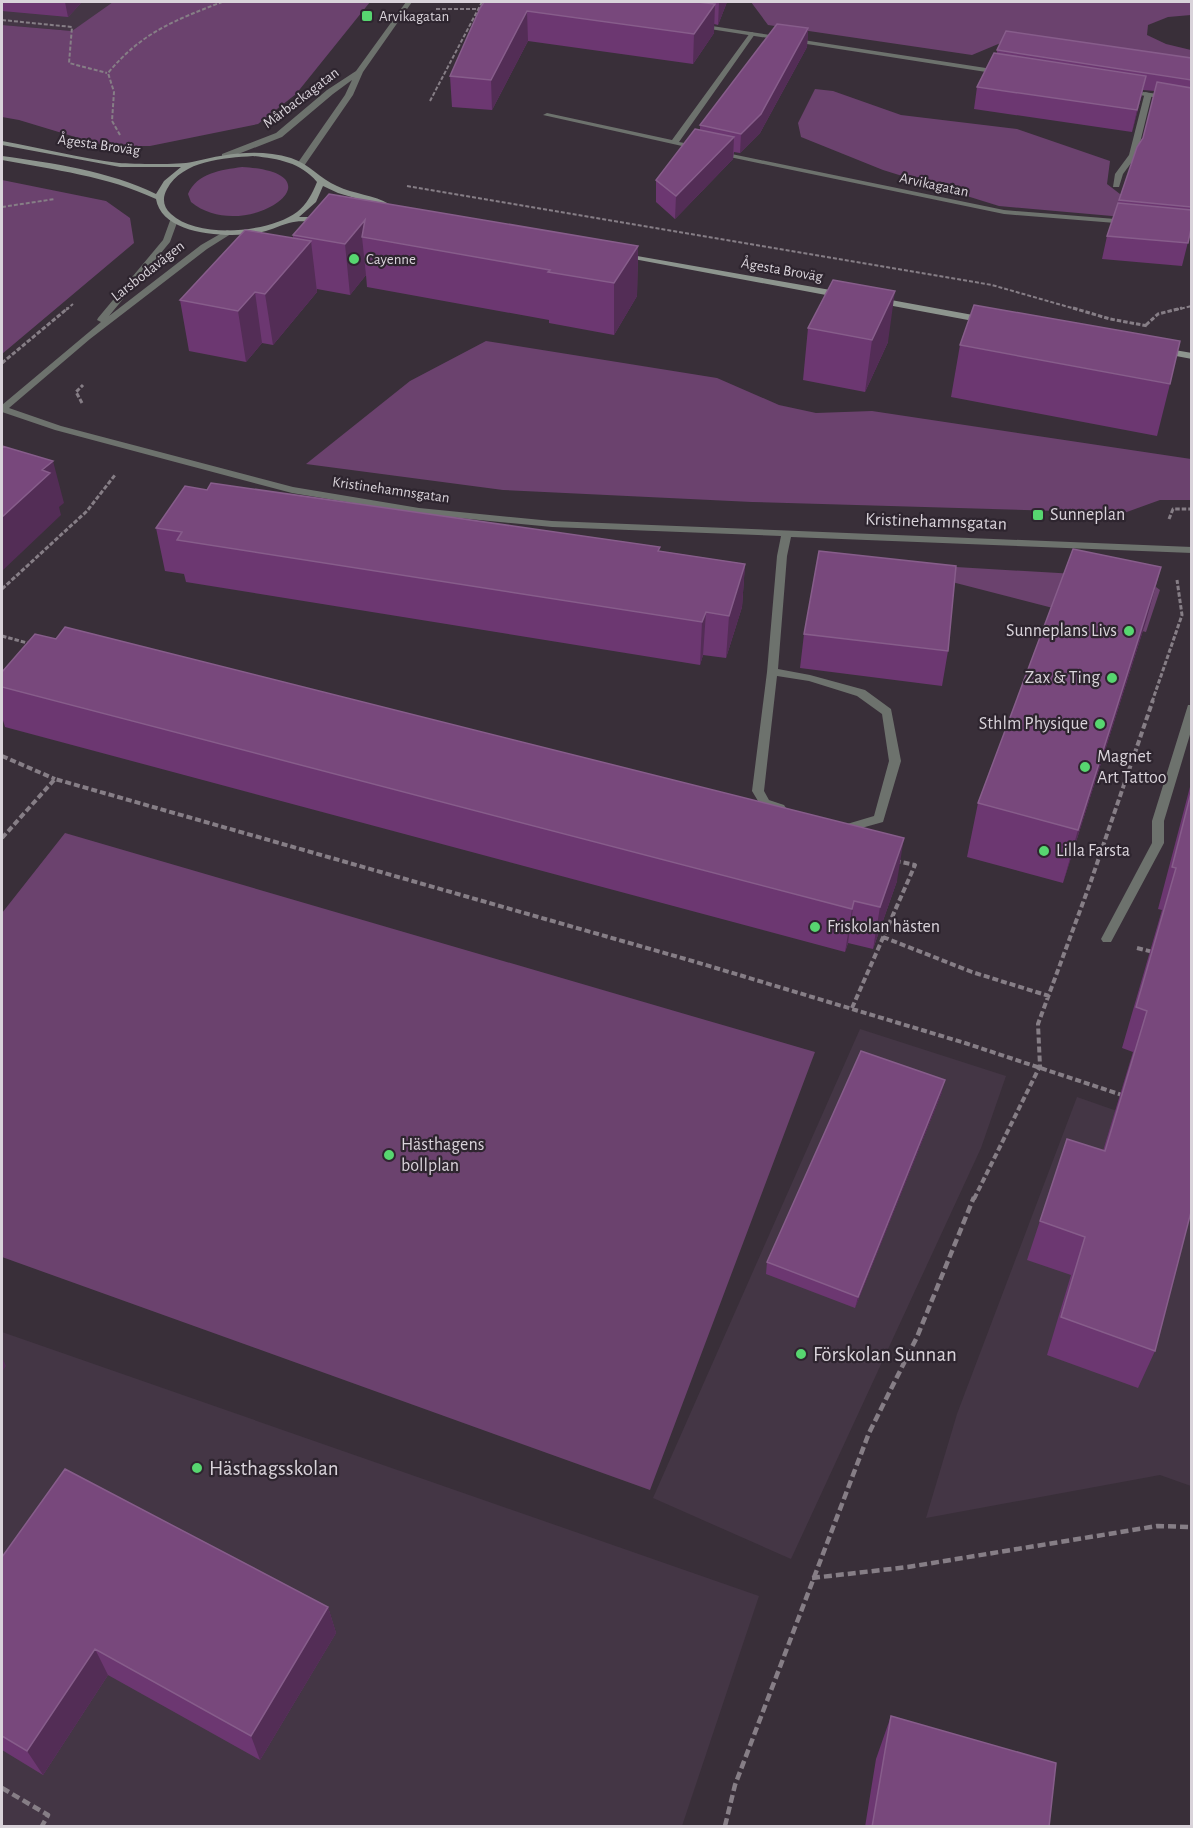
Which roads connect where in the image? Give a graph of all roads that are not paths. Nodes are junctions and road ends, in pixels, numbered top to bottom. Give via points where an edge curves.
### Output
1 (409, 2) edge
2 (696, 25) edge
3 (752, 34) junction
4 (359, 72) junction
5 (1002, 73) edge
6 (1115, 89) edge
7 (1148, 94) junction
8 (1191, 101) edge
9 (547, 115) dead end
10 (2, 143) edge
11 (674, 143) junction
12 (704, 150) edge
13 (715, 152) edge
14 (225, 156) junction
15 (2, 159) edge
16 (301, 164) junction
17 (192, 165) junction
18 (321, 182) junction
19 (1116, 185) dead end
20 (159, 198) junction
21 (398, 208) edge
22 (334, 218) edge
23 (174, 220) junction
24 (293, 220) junction
25 (1135, 223) edge
26 (230, 232) junction
27 (614, 254) edge
28 (849, 296) edge
29 (873, 300) edge
30 (991, 321) edge
31 (87, 337) junction
32 (1156, 350) edge
33 (1191, 356) edge
34 (2, 409) edge
35 (787, 533) junction
36 (1191, 550) edge
37 (772, 672) junction
38 (1191, 708) edge
39 (796, 813) edge
40 (827, 822) edge
41 (1107, 939) dead end

1 - 4 street, Mårbackagatan
2 - 3 street
3 - 5 street
3 - 11 street
4 - 14 street, Mårbackagatan via 279,135
4 - 16 street, Mårbackagatan via 349,95
6 - 7 street
7 - 8 street
7 - 19 street via 1133,155
9 - 11 street
10 - 17 main road, Ågesta Broväg via 120,165
11 - 12 street
13 - 25 street, Arvikagatan via 1004,212
14 - 16 main road, Ågesta Broväg via 253,154
14 - 17 main road, Ågesta Broväg
15 - 20 main road, Ågesta Broväg via 105,178
16 - 18 main road, Ågesta Broväg
17 - 20 main road, Ågesta Broväg via 175,174 164,185
18 - 21 main road, Ågesta Broväg
18 - 24 main road via 319,194
20 - 23 main road via 162,210
22 - 24 main road
23 - 26 main road via 198,229
23 - 31 street, Larsbodavägen via 167,240
24 - 26 main road via 264,229
26 - 31 street, Larsbodavägen via 204,247
27 - 28 main road, Ågesta Broväg
29 - 30 main road
31 - 34 street, Larsbodavägen
32 - 33 main road
34 - 35 street, Kristinehamnsgatan via 58,428 292,490 419,511 552,524
35 - 36 street, Kristinehamnsgatan
35 - 37 street
37 - 39 street via 758,791 765,803
37 - 40 street via 861,693 887,712 896,761 879,819 847,828
38 - 41 street via 1158,821 1158,843

